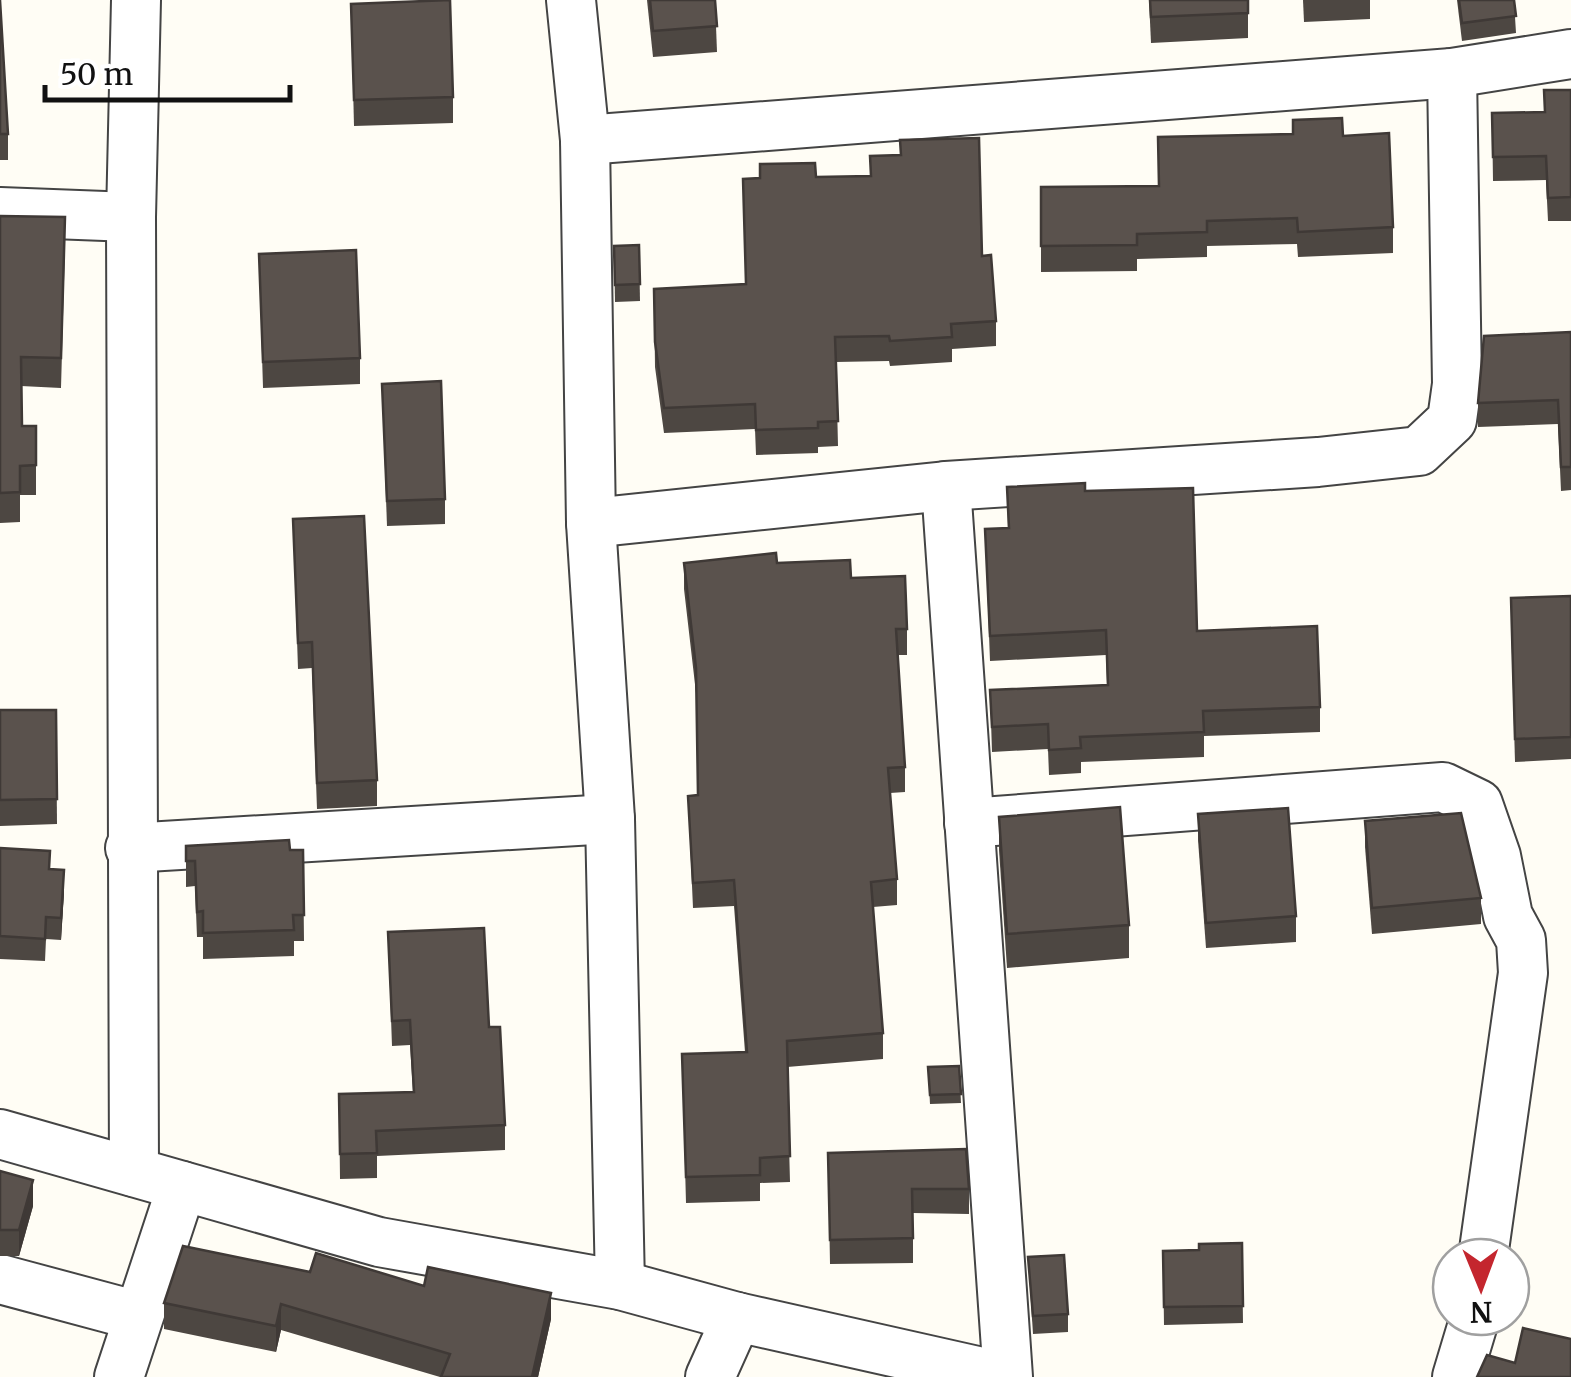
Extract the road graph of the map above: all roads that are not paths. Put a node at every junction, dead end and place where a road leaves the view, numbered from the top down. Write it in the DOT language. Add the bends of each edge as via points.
graph roads {
  1 [pos="136,0"];
  2 [pos="571,0"];
  3 [pos="1571,54"];
  4 [pos="1452,73"];
  5 [pos="585,140"];
  6 [pos="0,212"];
  7 [pos="130,217"];
  8 [pos="946,486"];
  9 [pos="591,524"];
  10 [pos="610,819"];
  11 [pos="969,823"];
  12 [pos="130,848"];
  13 [pos="0,1134"];
  14 [pos="134,1172"];
  15 [pos="182,1186"];
  16 [pos="1487,1237"];
  17 [pos="0,1279"];
  18 [pos="620,1285"];
  19 [pos="138,1316"];
  20 [pos="738,1318"];
  21 [pos="1468,1337"];
  22 [pos="119,1377"];
  23 [pos="710,1377"];
  24 [pos="1006,1377"];
  25 [pos="1457,1377"];
  1 -- 7 [label="street"];
  2 -- 5 [label="street"];
  3 -- 4 [label="street"];
  4 -- 5 [label="street"];
  4 -- 8 [label="street" via="1457,384 1452,420 1418,452"];
  5 -- 9 [label="street"];
  6 -- 7 [label="street"];
  7 -- 12 [label="street"];
  8 -- 9 [label="street"];
  8 -- 11 [label="street"];
  9 -- 10 [label="street"];
  10 -- 12 [label="street"];
  10 -- 18 [label="street"];
  11 -- 16 [label="street" via="1444,787 1478,804 1508,916 1521,940 1523,973"];
  11 -- 24 [label="street"];
  12 -- 14 [label="street"];
  13 -- 14 [label="street"];
  14 -- 15 [label="street"];
  15 -- 18 [label="street" via="379,1242"];
  15 -- 19 [label="street"];
  17 -- 19 [label="street"];
  18 -- 20 [label="street"];
  19 -- 22 [label="street"];
  20 -- 23 [label="street"];
  20 -- 24 [label="street"];
  21 -- 25 [label="street"];
}
